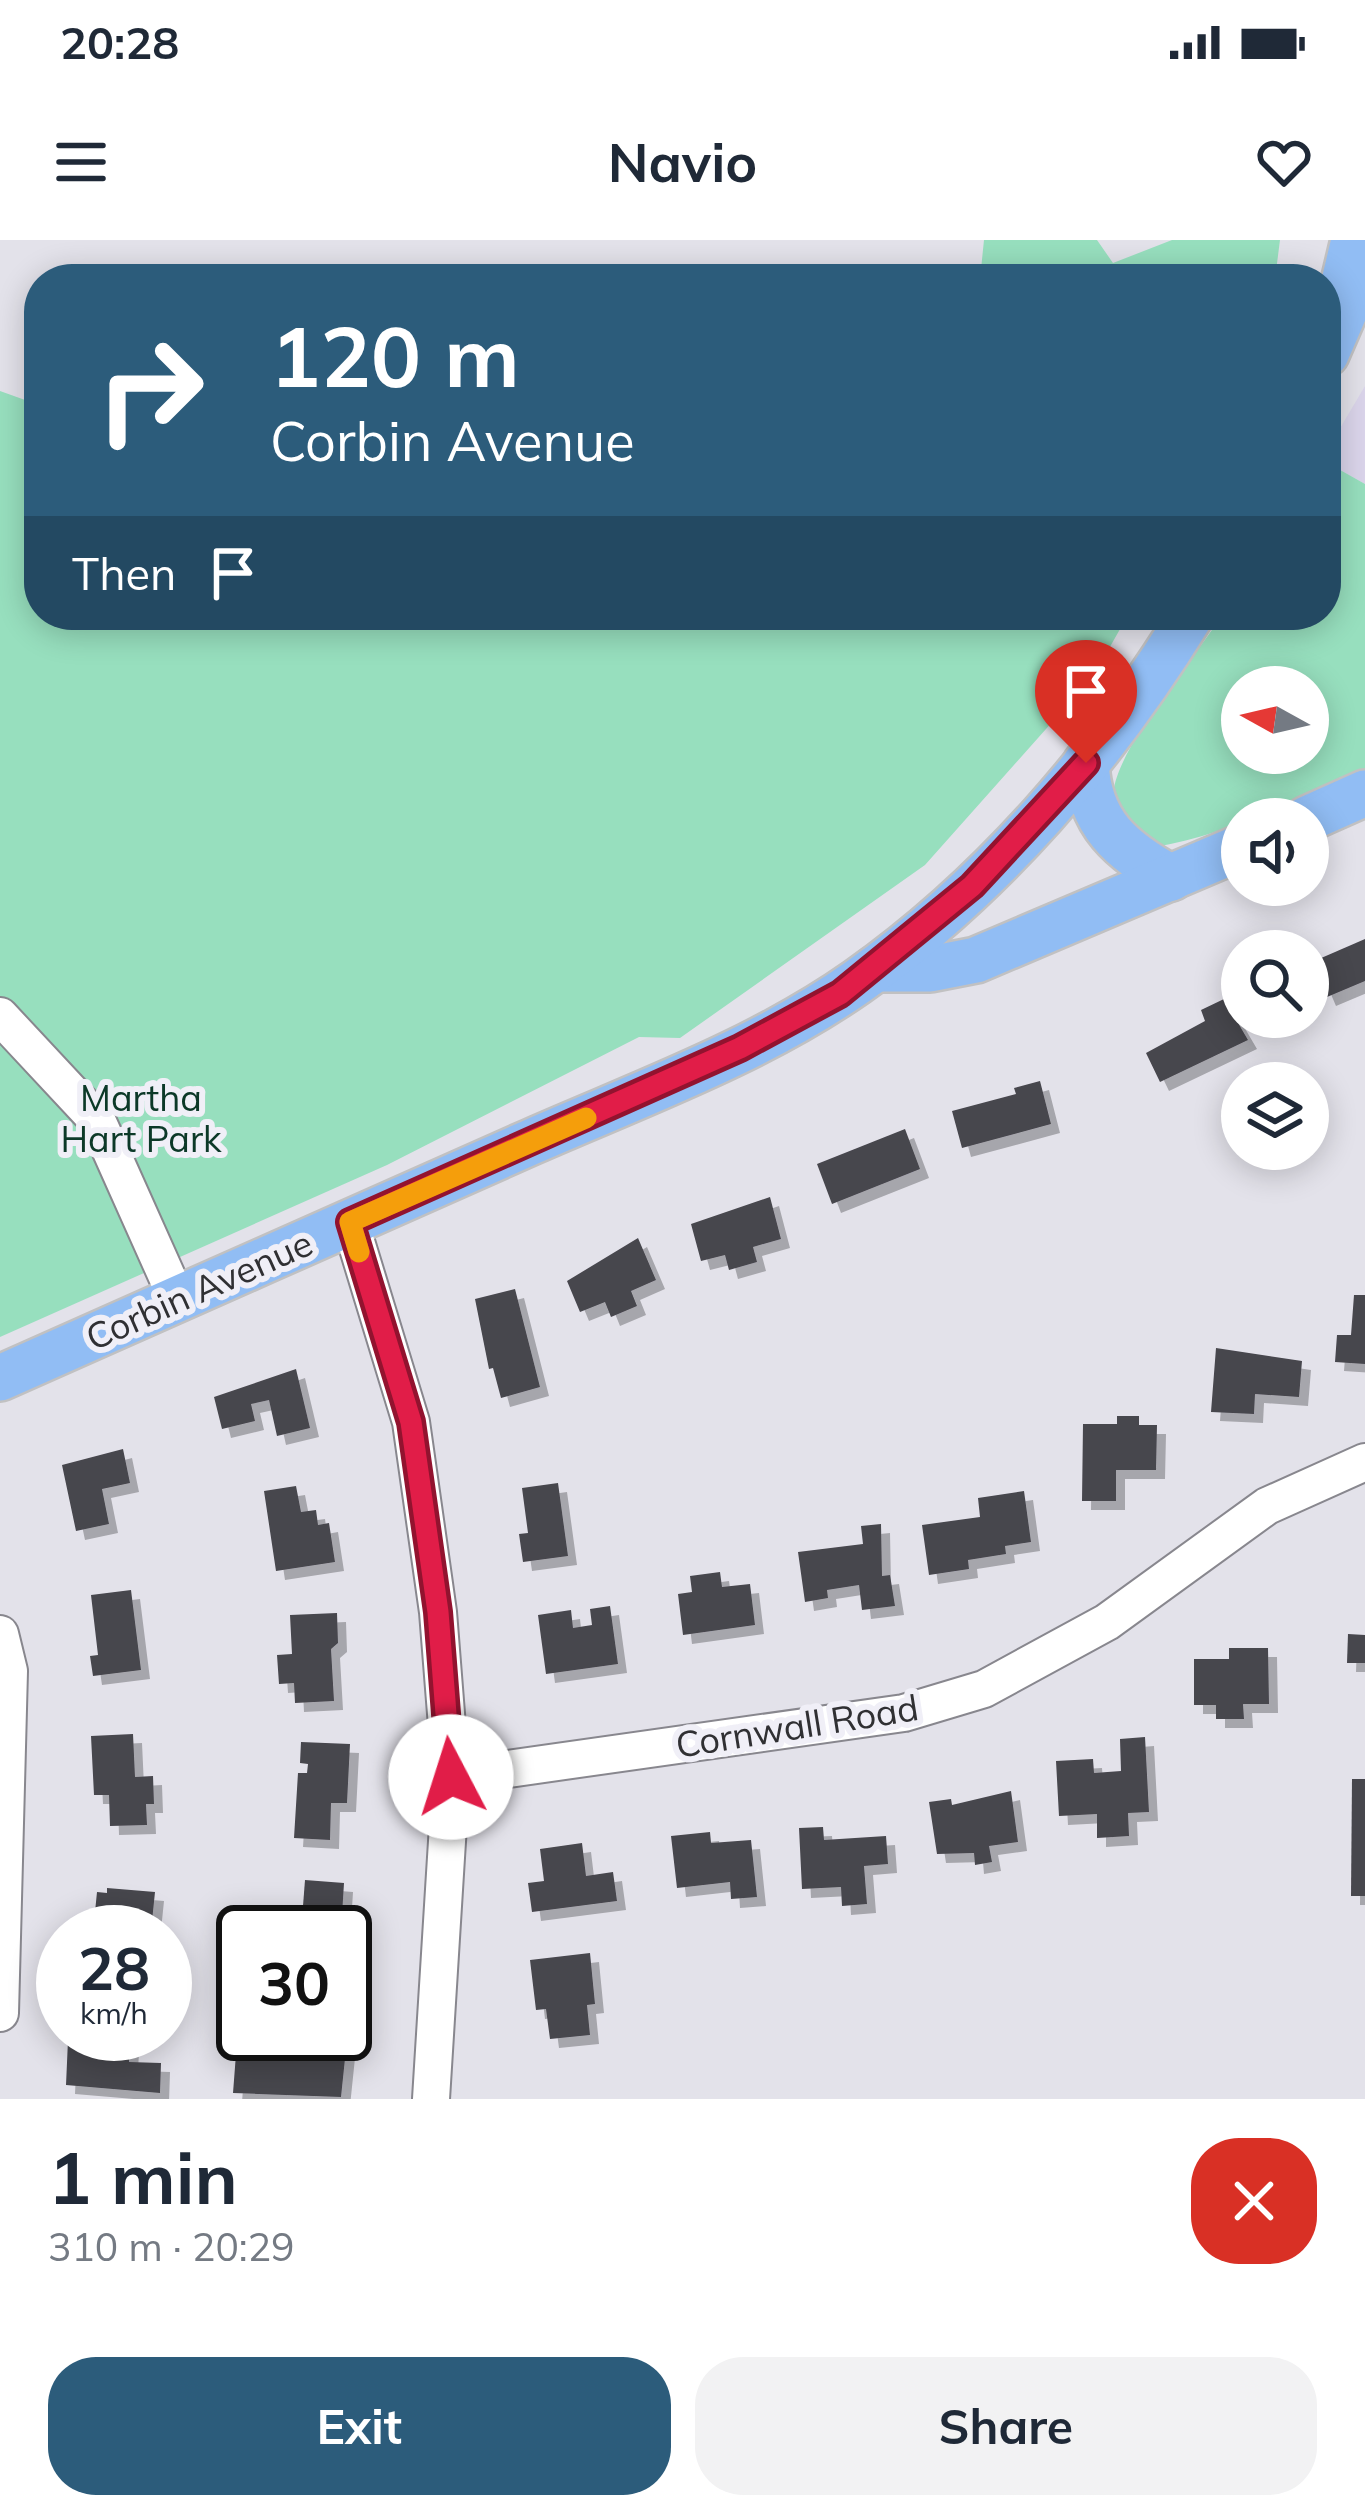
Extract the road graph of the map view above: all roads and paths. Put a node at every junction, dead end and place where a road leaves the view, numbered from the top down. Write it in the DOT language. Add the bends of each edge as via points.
graph roads {
  1 [pos="1354,240"];
  2 [pos="1356,304"];
  3 [pos="1180,630"];
  4 [pos="1086,763"];
  5 [pos="1365,793"];
  6 [pos="1329,809"];
  7 [pos="1221,856"];
  8 [pos="1171,878"];
  9 [pos="875,969"];
  10 [pos="0,1016"];
  11 [pos="350,1222"];
  12 [pos="178,1299"];
  13 [pos="0,1378"];
  14 [pos="1365,1462"];
  15 [pos="0,1634"];
  16 [pos="451,1777"];
  17 [pos="0,2013"];
  18 [pos="431,2099"];
  1 -- 2 [label="main road"];
  3 -- 4 [label="main road, Corbin Avenue"];
  4 -- 8 [label="main road" via="1104,828"];
  4 -- 9 [label="main road, Corbin Avenue" via="972,886"];
  5 -- 6 [label="main road"];
  7 -- 8 [label="main road"];
  8 -- 9 [label="main road" via="976,960"];
  9 -- 11 [label="main road, Corbin Avenue" via="740,1048"];
  10 -- 12 [label="street" via="97,1120"];
  11 -- 12 [label="main road, Corbin Avenue"];
  11 -- 16 [label="street" via="411,1422"];
  12 -- 13 [label="main road, Corbin Avenue"];
  14 -- 16 [label="street, Cornwall Road" via="1267,1506 1107,1622 984,1688 904,1713"];
  15 -- 17 [label="street" via="9,1671"];
  16 -- 18 [label="street"];
}
